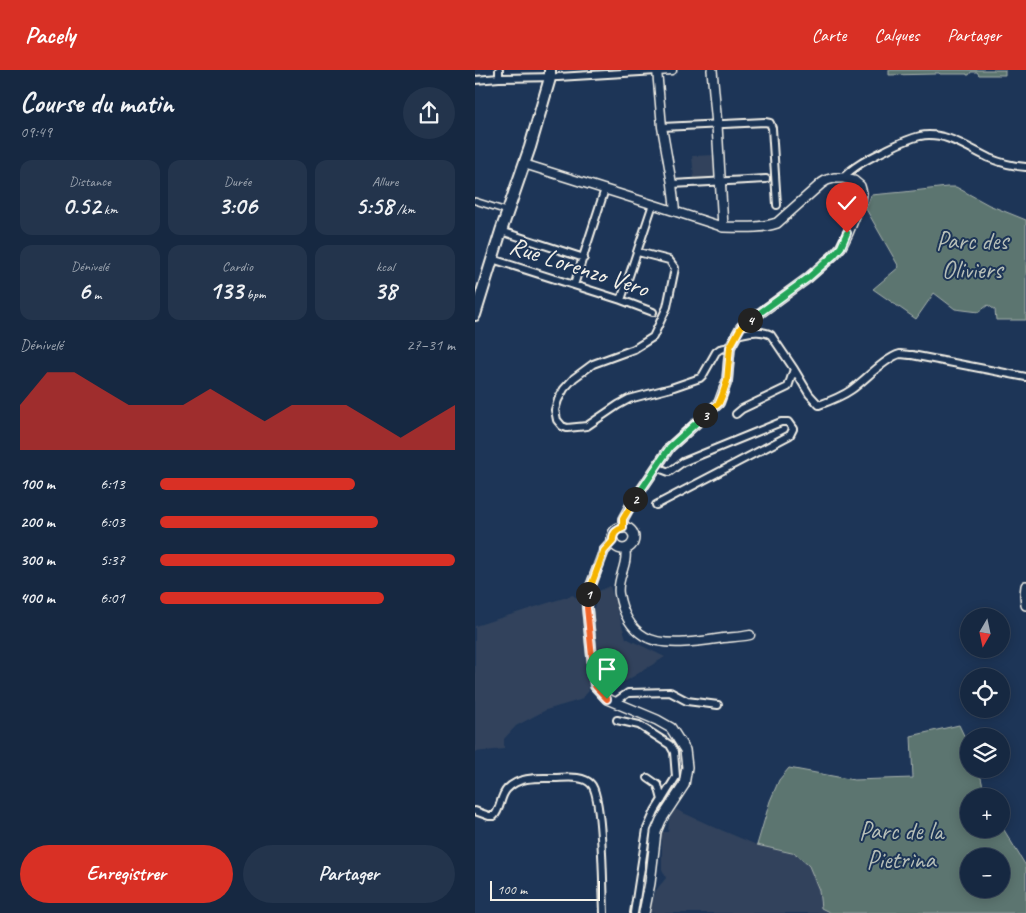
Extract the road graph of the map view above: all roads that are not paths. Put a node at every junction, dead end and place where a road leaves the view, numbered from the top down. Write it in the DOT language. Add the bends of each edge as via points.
graph roads {
  1 [pos="499,70"];
  2 [pos="657,70"];
  3 [pos="671,70"];
  4 [pos="712,70"];
  5 [pos="550,74"];
  6 [pos="499,78"];
  7 [pos="475,80"];
  8 [pos="717,125"];
  9 [pos="662,127"];
  10 [pos="524,164"];
  11 [pos="1026,167"];
  12 [pos="843,178"];
  13 [pos="766,179"];
  14 [pos="720,182"];
  15 [pos="672,184"];
  16 [pos="605,189"];
  17 [pos="475,201"];
  18 [pos="653,204"];
  19 [pos="777,204"];
  20 [pos="675,211"];
  21 [pos="508,212"];
  22 [pos="723,227"];
  23 [pos="501,231"];
  24 [pos="638,252"];
  25 [pos="584,258"];
  26 [pos="493,259"];
  27 [pos="574,285"];
  28 [pos="621,300"];
  29 [pos="476,311"];
  30 [pos="653,312"];
  31 [pos="736,335"];
  32 [pos="730,347"];
  33 [pos="794,369"];
  34 [pos="1026,377"];
  35 [pos="736,414"];
  36 [pos="656,467"];
  37 [pos="657,505"];
  38 [pos="623,528"];
  39 [pos="613,541"];
  40 [pos="625,549"];
  41 [pos="1026,586"];
  42 [pos="1026,605"];
  43 [pos="750,635"];
  44 [pos="615,702"];
  45 [pos="718,704"];
  46 [pos="617,720"];
  47 [pos="648,778"];
  48 [pos="662,800"];
  49 [pos="475,811"];
  50 [pos="604,913"];
  51 [pos="634,913"];
  52 [pos="644,913"];
  1 -- 6 [label="street"];
  2 -- 3 [label="street"];
  2 -- 5 [label="street"];
  2 -- 9 [label="street"];
  4 -- 8 [label="main road"];
  5 -- 6 [label="street"];
  5 -- 10 [label="main road"];
  6 -- 7 [label="street"];
  8 -- 9 [label="street"];
  8 -- 14 [label="main road"];
  8 -- 19 [label="street" via="770,123"];
  9 -- 15 [label="street"];
  10 -- 16 [label="street"];
  10 -- 21 [label="main road"];
  11 -- 12 [label="street" via="990,159 957,142 928,135 904,141 881,152"];
  12 -- 22 [label="main road" via="822,183 777,223 757,227"];
  12 -- 31 [label="main road" via="854,181 862,193 841,247 808,278 741,327"];
  13 -- 14 [label="street"];
  14 -- 15 [label="street"];
  14 -- 22 [label="main road"];
  15 -- 20 [label="street"];
  16 -- 18 [label="street"];
  16 -- 25 [label="street"];
  17 -- 21 [label="street"];
  18 -- 20 [label="street"];
  18 -- 24 [label="street"];
  20 -- 22 [label="street"];
  21 -- 23 [label="main road"];
  23 -- 25 [label="street"];
  23 -- 26 [label="main road"];
  24 -- 28 [label="street"];
  24 -- 32 [label="street" via="669,260 675,268 667,307 653,336 634,349 593,364 563,389 555,410 561,426 587,426 629,399 700,378 716,352"];
  25 -- 27 [label="street"];
  26 -- 27 [label="street, Rue Lorenzo Vero"];
  26 -- 29 [label="main road"];
  27 -- 28 [label="street, Rue Lorenzo Vero"];
  28 -- 30 [label="street, Rue Lorenzo Vero"];
  31 -- 32 [label="main road"];
  31 -- 33 [label="street" via="757,332 771,335"];
  32 -- 36 [label="main road" via="727,381 719,403 670,447"];
  33 -- 34 [label="street" via="819,405 840,397 900,354"];
  33 -- 35 [label="street" via="788,388"];
  36 -- 37 [label="street" via="669,472 683,462 781,422 789,422 793,429 790,435"];
  36 -- 38 [label="main road" via="623,519"];
  38 -- 39 [label="main road" via="615,532"];
  38 -- 40 [label="main road" via="632,532 634,539"];
  39 -- 40 [label="main road" via="617,547"];
  39 -- 44 [label="main road" via="604,551 587,598 587,608 595,686 607,699"];
  40 -- 43 [label="street" via="619,592 632,626 645,637 686,643"];
  41 -- 42 [label="main road"];
  44 -- 45 [label="street" via="628,693 670,692 687,701"];
  44 -- 52 [label="main road" via="671,728 685,750 684,785 656,832"];
  46 -- 48 [label="street" via="639,725 670,745 675,752 676,778"];
  47 -- 48 [label="street" via="657,785"];
  48 -- 51 [label="street" via="647,829"];
  49 -- 50 [label="street" via="494,816 507,788 532,778 583,779 591,783 597,796 600,823"];
}
